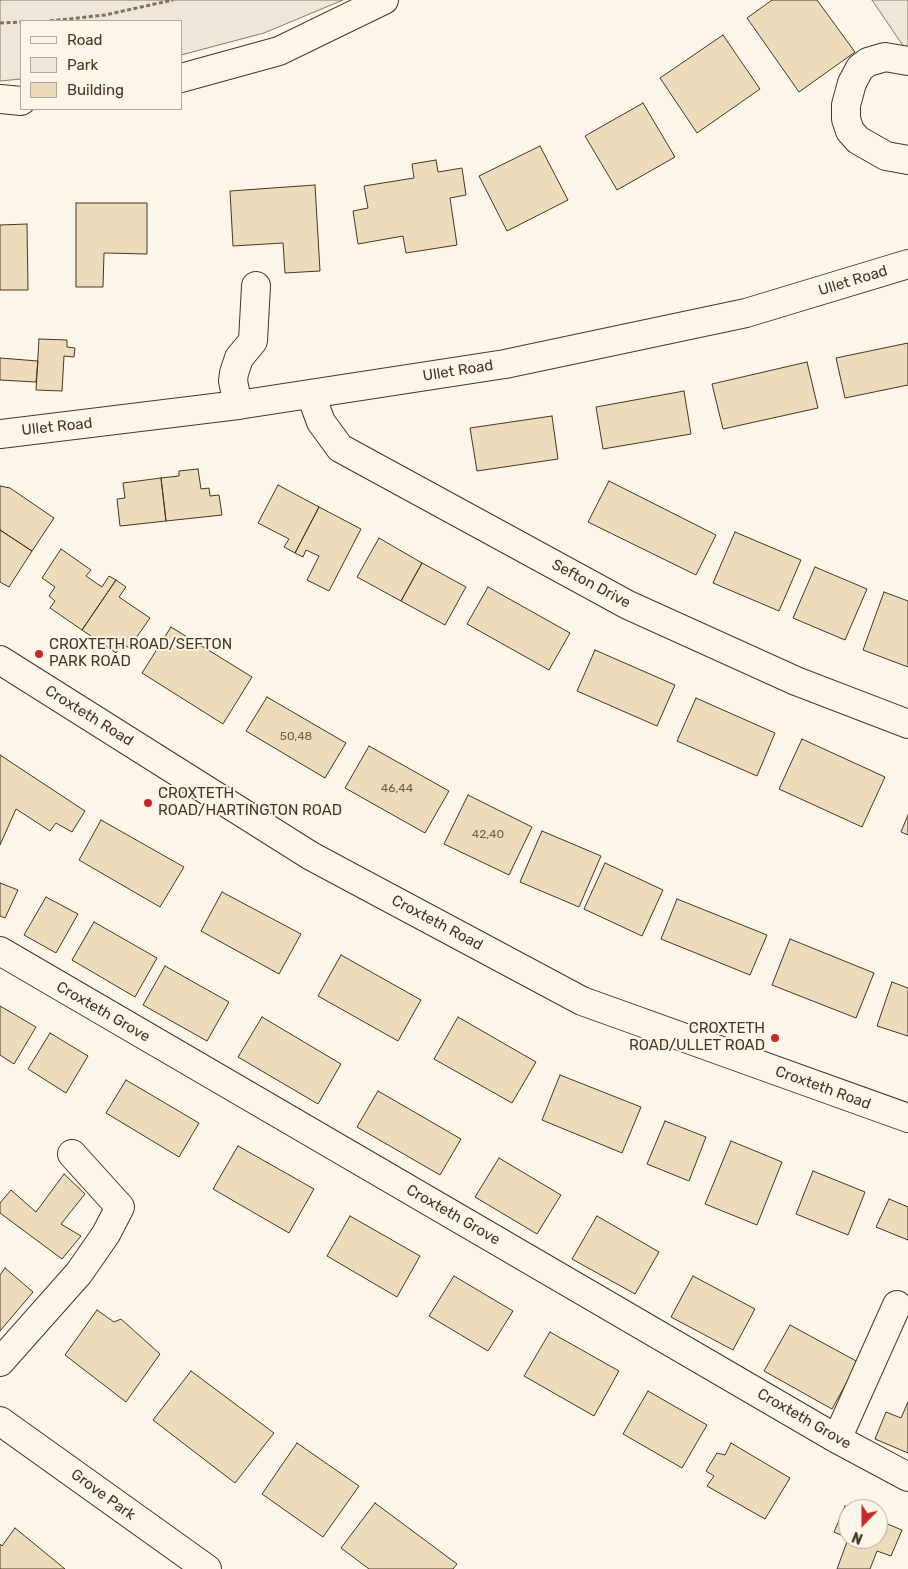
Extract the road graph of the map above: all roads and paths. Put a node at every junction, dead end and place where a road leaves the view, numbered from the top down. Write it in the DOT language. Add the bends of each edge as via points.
graph roads {
  1 [pos="173,0"];
  2 [pos="384,0"];
  3 [pos="59,20"];
  4 [pos="20,22"];
  5 [pos="0,23"];
  6 [pos="908,61"];
  7 [pos="182,78"];
  8 [pos="0,99"];
  9 [pos="20,101"];
  10 [pos="908,160"];
  11 [pos="908,264"];
  12 [pos="256,286"];
  13 [pos="311,395"];
  14 [pos="238,405"];
  15 [pos="0,434"];
  16 [pos="0,660"];
  17 [pos="908,724"];
  18 [pos="0,952"];
  19 [pos="908,1118"];
  20 [pos="72,1154"];
  21 [pos="897,1305"];
  22 [pos="0,1362"];
  23 [pos="0,1421"];
  24 [pos="838,1438"];
  25 [pos="908,1477"];
  26 [pos="207,1569"];
  1 -- 3 [label="path" via="105,15"];
  2 -- 7 [label="street" via="279,51"];
  4 -- 5 [label="path"];
  6 -- 10 [label="street" via="886,57 860,68 852,83 846,118 850,131 858,140 886,156"];
  8 -- 9 [label="street"];
  11 -- 13 [label="street, Ullet Road" via="746,313 505,364"];
  12 -- 14 [label="street" via="253,341 239,358 234,373"];
  13 -- 14 [label="street, Ullet Road"];
  13 -- 17 [label="street, Sefton Drive" via="320,422 340,448 628,605 796,681"];
  14 -- 15 [label="street, Ullet Road"];
  16 -- 19 [label="street, Croxteth Road" via="311,856 582,1001"];
  18 -- 24 [label="street, Croxteth Grove"];
  20 -- 22 [label="street" via="120,1207 79,1273"];
  21 -- 24 [label="street"];
  23 -- 26 [label="street, Grove Park"];
  24 -- 25 [label="street, Croxteth Grove"];
}
